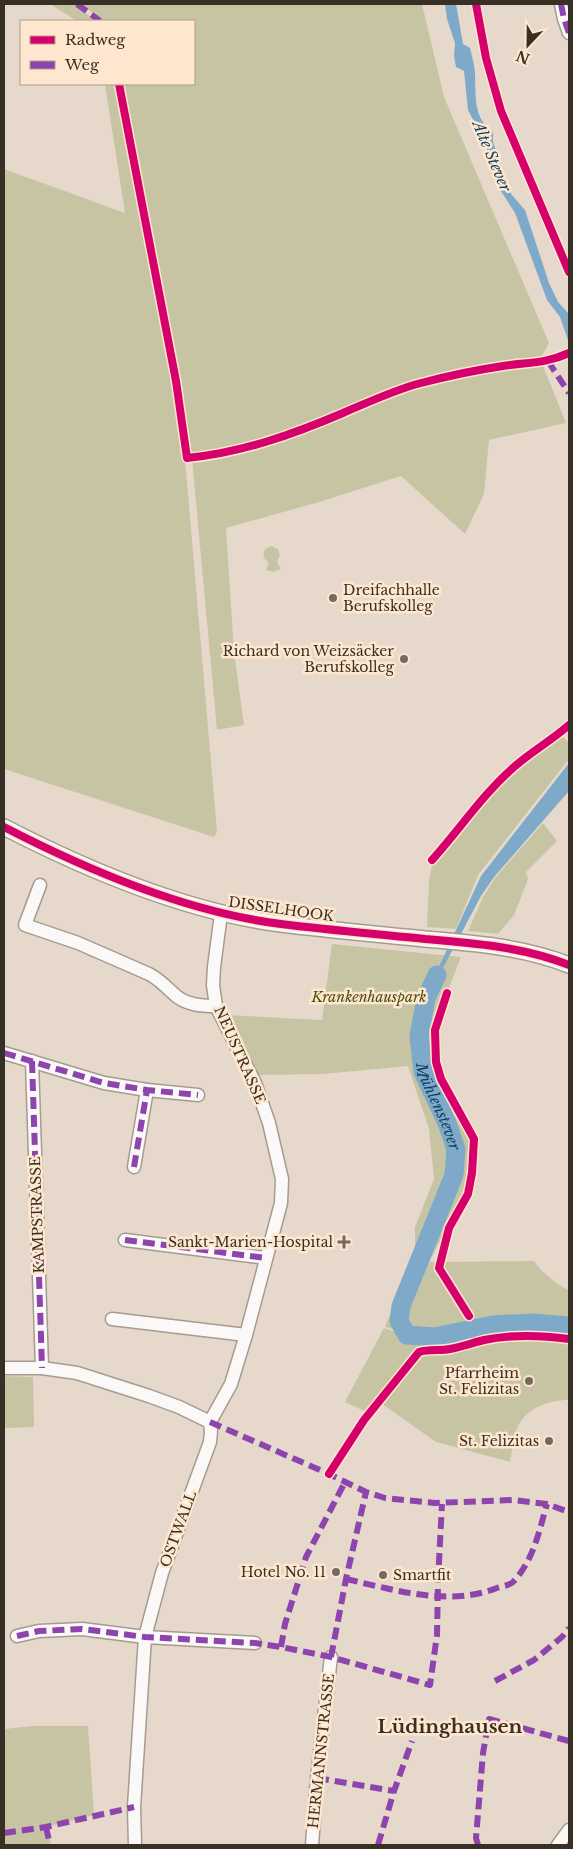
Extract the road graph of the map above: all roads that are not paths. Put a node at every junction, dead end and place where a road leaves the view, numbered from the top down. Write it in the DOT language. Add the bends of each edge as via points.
graph roads {
  1 [pos="560,4"];
  2 [pos="569,33"];
  3 [pos="4,827"];
  4 [pos="40,885"];
  5 [pos="221,914"];
  6 [pos="569,965"];
  7 [pos="216,1006"];
  8 [pos="4,1053"];
  9 [pos="32,1061"];
  10 [pos="147,1090"];
  11 [pos="198,1094"];
  12 [pos="134,1166"];
  13 [pos="124,1240"];
  14 [pos="266,1258"];
  15 [pos="112,1319"];
  16 [pos="246,1335"];
  17 [pos="4,1368"];
  18 [pos="42,1368"];
  19 [pos="210,1422"];
  20 [pos="17,1636"];
  21 [pos="145,1637"];
  22 [pos="255,1643"];
  23 [pos="331,1657"];
  24 [pos="569,1830"];
  25 [pos="135,1845"];
  26 [pos="312,1845"];
  27 [pos="558,1845"];
  1 -- 2 [label="street"];
  3 -- 5 [label="main road, DISSELHOOK" via="111,876"];
  4 -- 7 [label="street" via="25,925 78,943 149,974 183,1001"];
  5 -- 6 [label="main road, DISSELHOOK" via="280,924 462,942 522,951"];
  5 -- 7 [label="street, NEUSTRASSE" via="214,967"];
  7 -- 14 [label="street, NEUSTRASSE" via="252,1074 269,1123 282,1179 281,1203"];
  8 -- 9 [label="street"];
  9 -- 10 [label="street" via="104,1083"];
  9 -- 18 [label="street, KAMPSTRASSE"];
  10 -- 11 [label="street"];
  10 -- 12 [label="street"];
  13 -- 14 [label="street"];
  14 -- 16 [label="street, NEUSTRASSE"];
  15 -- 16 [label="street"];
  16 -- 19 [label="street, NEUSTRASSE" via="231,1384"];
  17 -- 18 [label="street"];
  18 -- 19 [label="street" via="77,1373 126,1388"];
  19 -- 21 [label="street, OSTWALL" via="210,1442 162,1572"];
  20 -- 21 [label="street" via="39,1631 82,1629"];
  21 -- 22 [label="street"];
  21 -- 25 [label="street, OSTWALL" via="134,1807"];
  23 -- 26 [label="street, HERMANNSTRASSE"];
  24 -- 27 [label="street"];
}
